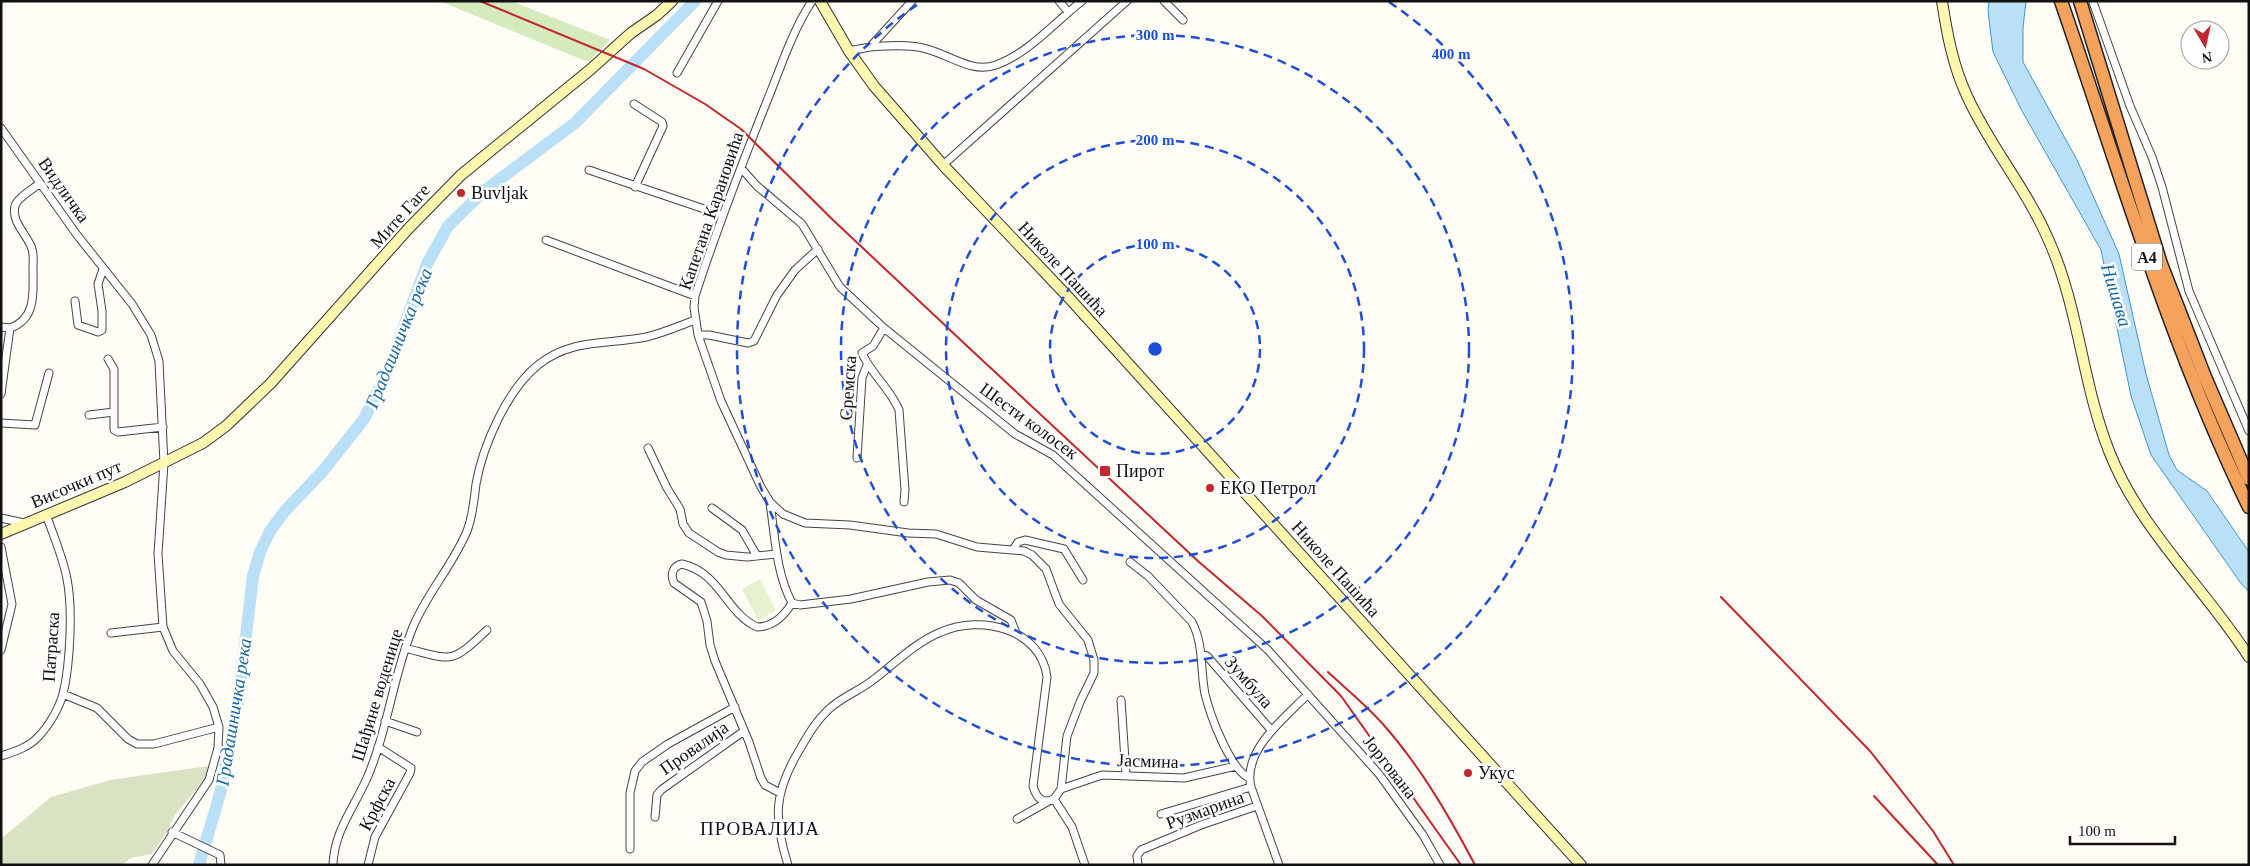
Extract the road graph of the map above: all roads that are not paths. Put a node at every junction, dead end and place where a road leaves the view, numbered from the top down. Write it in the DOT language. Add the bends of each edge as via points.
graph roads {
  1 [pos="672,1"];
  2 [pos="718,1"];
  3 [pos="812,1"];
  4 [pos="820,1"];
  5 [pos="912,1"];
  6 [pos="1059,1"];
  7 [pos="1082,1"];
  8 [pos="1127,1"];
  9 [pos="1164,1"];
  10 [pos="1942,1"];
  11 [pos="2061,1"];
  12 [pos="2080,1"];
  13 [pos="2093,2"];
  14 [pos="1068,12"];
  15 [pos="1183,20"];
  16 [pos="870,47"];
  17 [pos="849,51"];
  18 [pos="677,73"];
  19 [pos="634,104"];
  20 [pos="1,128"];
  21 [pos="943,165"];
  22 [pos="741,168"];
  23 [pos="589,170"];
  24 [pos="40,183"];
  25 [pos="635,187"];
  26 [pos="722,215"];
  27 [pos="546,240"];
  28 [pos="818,249"];
  29 [pos="103,269"];
  30 [pos="695,296"];
  31 [pos="75,301"];
  32 [pos="696,320"];
  33 [pos="1,327"];
  34 [pos="10,328"];
  35 [pos="884,328"];
  36 [pos="698,335"];
  37 [pos="108,359"];
  38 [pos="867,365"];
  39 [pos="50,373"];
  40 [pos="1,394"];
  41 [pos="114,412"];
  42 [pos="88,415"];
  43 [pos="1,423"];
  44 [pos="163,427"];
  45 [pos="2249,432"];
  46 [pos="648,448"];
  47 [pos="857,458"];
  48 [pos="164,463"];
  49 [pos="2249,479"];
  50 [pos="770,502"];
  51 [pos="904,502"];
  52 [pos="2249,507"];
  53 [pos="712,508"];
  54 [pos="46,514"];
  55 [pos="1,518"];
  56 [pos="24,523"];
  57 [pos="1,534"];
  58 [pos="1,548"];
  59 [pos="1013,550"];
  60 [pos="777,554"];
  61 [pos="757,556"];
  62 [pos="1130,562"];
  63 [pos="1083,580"];
  64 [pos="792,603"];
  65 [pos="163,627"];
  66 [pos="487,630"];
  67 [pos="111,633"];
  68 [pos="1016,633"];
  69 [pos="405,648"];
  70 [pos="1,650"];
  71 [pos="1202,655"];
  72 [pos="2249,658"];
  73 [pos="63,694"];
  74 [pos="1308,694"];
  75 [pos="1121,700"];
  76 [pos="734,707"];
  77 [pos="385,721"];
  78 [pos="219,727"];
  79 [pos="744,731"];
  80 [pos="1272,731"];
  81 [pos="417,732"];
  82 [pos="378,746"];
  83 [pos="1,756"];
  84 [pos="1236,766"];
  85 [pos="1126,775"];
  86 [pos="1249,778"];
  87 [pos="1251,787"];
  88 [pos="1061,789"];
  89 [pos="780,793"];
  90 [pos="1052,800"];
  91 [pos="1257,806"];
  92 [pos="1161,814"];
  93 [pos="654,817"];
  94 [pos="1017,819"];
  95 [pos="172,832"];
  96 [pos="630,849"];
  97 [pos="152,865"];
  98 [pos="221,865"];
  99 [pos="333,865"];
  100 [pos="368,865"];
  101 [pos="788,865"];
  102 [pos="1085,865"];
  103 [pos="1138,865"];
  104 [pos="1279,865"];
  105 [pos="1440,865"];
  106 [pos="1581,865"];
  1 -- 48 [label="main road, Мите Гаге" via="461,175 242,412 202,443"];
  2 -- 18 [label="street"];
  3 -- 22 [label="street, Капетана Карановића" via="795,32"];
  4 -- 17 [label="main road, Николе Пашића"];
  5 -- 16 [label="street"];
  6 -- 14 [label="street"];
  7 -- 14 [label="street"];
  8 -- 21 [label="street"];
  9 -- 15 [label="street"];
  10 -- 72 [label="main road" via="1953,60 1967,95 2025,193 2057,259 2109,452 2159,536"];
  11 -- 52 [label="highway, A4" via="2179,346"];
  12 -- 49 [label="highway, A4" via="2161,264"];
  13 -- 45 [label="street" via="2162,187 2189,291"];
  14 -- 16 [label="street" via="1012,58 995,66 974,66 922,47"];
  16 -- 17 [label="street"];
  17 -- 21 [label="main road, Николе Пашића" via="874,86"];
  19 -- 25 [label="street" via="662,122 663,126"];
  20 -- 24 [label="street, Видличка"];
  21 -- 106 [label="main road, Николе Пашића" via="1070,300"];
  22 -- 26 [label="street, Капетана Карановића"];
  22 -- 28 [label="street, Шести колосек" via="802,224"];
  23 -- 25 [label="street"];
  24 -- 29 [label="street, Видличка"];
  24 -- 34 [label="street" via="16,203 14,209 33,251 33,286 27,316"];
  25 -- 26 [label="street"];
  26 -- 30 [label="street, Капетана Карановића"];
  27 -- 30 [label="street"];
  28 -- 35 [label="street, Шести колосек" via="840,287"];
  28 -- 36 [label="street" via="790,276 754,341"];
  29 -- 31 [label="street" via="98,284 102,330 98,332 78,325"];
  29 -- 44 [label="street, Видличка" via="132,304 154,345 161,372"];
  30 -- 32 [label="street, Капетана Карановића"];
  32 -- 36 [label="street, Капетана Карановића"];
  32 -- 69 [label="street, Шађине воденице" via="646,337 572,346 554,353 523,380 499,418 485,450 468,530 414,624"];
  33 -- 34 [label="street"];
  34 -- 40 [label="street"];
  35 -- 38 [label="street, Сремска" via="873,346 862,353"];
  35 -- 74 [label="street, Шести колосек" via="1015,434 1060,461 1268,650"];
  36 -- 50 [label="street, Капетана Карановића" via="721,401"];
  37 -- 41 [label="street" via="114,368"];
  38 -- 47 [label="street, Сремска" via="862,378"];
  38 -- 51 [label="street" via="899,410"];
  39 -- 43 [label="street" via="35,425"];
  41 -- 42 [label="street"];
  41 -- 44 [label="street" via="116,432"];
  44 -- 48 [label="street, Видличка"];
  46 -- 61 [label="street" via="689,533 726,555"];
  48 -- 54 [label="main road, Височки пут"];
  48 -- 65 [label="street, Видличка" via="158,554"];
  50 -- 59 [label="street, Капетана Карановића" via="787,516 805,523 936,534 977,546"];
  50 -- 60 [label="street"];
  53 -- 61 [label="street" via="742,530"];
  54 -- 56 [label="main road, Височки пут"];
  54 -- 73 [label="street, Патраска" via="69,595"];
  55 -- 56 [label="street"];
  56 -- 57 [label="main road, Височки пут"];
  58 -- 70 [label="street" via="12,604"];
  59 -- 63 [label="street" via="1018,542 1025,540 1064,549"];
  59 -- 88 [label="street, Капетана Карановића" via="1032,555 1046,569 1059,604 1088,640 1094,660 1094,673 1067,736"];
  60 -- 61 [label="street"];
  60 -- 64 [label="street"];
  62 -- 71 [label="street, Рузмарина" via="1192,622"];
  64 -- 68 [label="street" via="800,605 851,599 950,580 1011,620"];
  64 -- 76 [label="street" via="772,623 757,627 737,611 708,576 682,564 673,571 674,583 701,602 715,662"];
  65 -- 67 [label="street"];
  65 -- 78 [label="street, Видличка" via="173,650 213,706"];
  66 -- 69 [label="street" via="455,657 444,658"];
  68 -- 89 [label="street" via="988,626 960,626 924,642 823,716 792,762"];
  68 -- 90 [label="street" via="1041,654 1045,664 1046,692 1032,786 1037,798"];
  69 -- 77 [label="street, Шађине воденице"];
  71 -- 80 [label="street, Зумбула" via="1207,656"];
  71 -- 84 [label="street, Рузмарина" via="1205,693 1211,713"];
  73 -- 78 [label="street" via="97,708 137,744 154,744"];
  73 -- 83 [label="street, Патраска" via="37,739"];
  74 -- 80 [label="street, Рузмарина"];
  74 -- 105 [label="street, Јоргована" via="1379,774 1423,835"];
  75 -- 85 [label="street"];
  76 -- 79 [label="street"];
  76 -- 96 [label="street" via="668,744 634,771 630,793"];
  77 -- 81 [label="street"];
  77 -- 82 [label="street, Шађине воденице"];
  78 -- 95 [label="street" via="218,748 209,780"];
  79 -- 89 [label="street" via="765,785"];
  79 -- 93 [label="street, Провалија" via="661,790 657,795"];
  80 -- 86 [label="street, Рузмарина" via="1256,755"];
  82 -- 99 [label="street, Шађине воденице" via="367,778 338,834"];
  82 -- 100 [label="street, Крфска" via="411,768 375,837"];
  84 -- 85 [label="street, Јасмина" via="1184,778"];
  84 -- 86 [label="street, Рузмарина"];
  85 -- 88 [label="street, Јасмина" via="1096,776"];
  86 -- 87 [label="street, Рузмарина"];
  87 -- 91 [label="street, Рузмарина"];
  87 -- 92 [label="street, Рузмарина"];
  88 -- 90 [label="street, Капетана Карановића"];
  89 -- 101 [label="street" via="778,819"];
  90 -- 94 [label="street"];
  90 -- 102 [label="street" via="1072,827"];
  91 -- 103 [label="street, Рузмарина" via="1139,852"];
  91 -- 104 [label="street, Рузмарина"];
  95 -- 97 [label="street"];
  95 -- 98 [label="street" via="220,855"];
}
